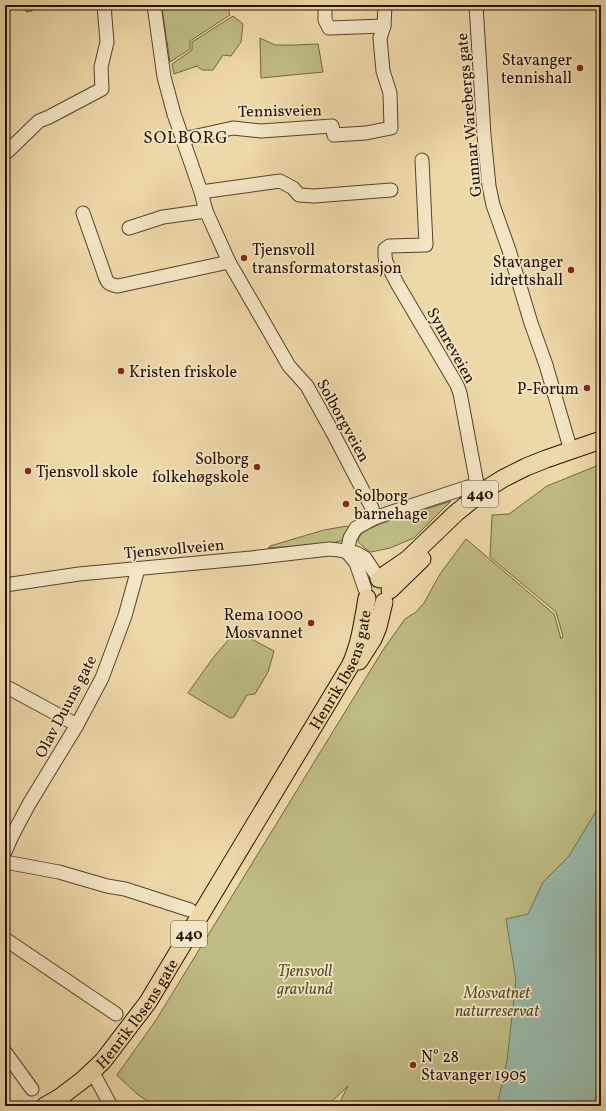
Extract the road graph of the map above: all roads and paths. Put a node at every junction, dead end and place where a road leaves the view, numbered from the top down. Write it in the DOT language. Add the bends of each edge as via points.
graph roads {
  1 [pos="104,5"];
  2 [pos="154,5"];
  3 [pos="325,5"];
  4 [pos="384,5"];
  5 [pos="476,5"];
  6 [pos="384,26"];
  7 [pos="183,139"];
  8 [pos="6,152"];
  9 [pos="422,160"];
  10 [pos="391,190"];
  11 [pos="201,192"];
  12 [pos="206,211"];
  13 [pos="83,213"];
  14 [pos="129,228"];
  15 [pos="229,262"];
  16 [pos="601,440"];
  17 [pos="570,451"];
  18 [pos="601,451"];
  19 [pos="374,518"];
  20 [pos="346,552"];
  21 [pos="138,569"];
  22 [pos="5,585"];
  23 [pos="383,588"];
  24 [pos="366,593"];
  25 [pos="5,686"];
  26 [pos="77,725"];
  27 [pos="306,739"];
  28 [pos="5,852"];
  29 [pos="5,862"];
  30 [pos="190,910"];
  31 [pos="5,939"];
  32 [pos="116,1014"];
  33 [pos="5,1052"];
  34 [pos="88,1075"];
  35 [pos="32,1089"];
  36 [pos="108,1102"];
  37 [pos="45,1106"];
  1 -- 8 [label="street" via="107,42 101,67 102,89 39,121"];
  2 -- 7 [label="street, Solborgveien" via="164,77"];
  3 -- 6 [label="street" via="325,20 329,28"];
  4 -- 6 [label="street, Tennisveien"];
  5 -- 17 [label="street, Gunnar Warebergs gate" via="484,135 493,205 546,365"];
  6 -- 7 [label="street, Tennisveien" via="380,38 383,71 390,93 391,128 334,135 332,126 261,131 233,128"];
  7 -- 11 [label="street, Solborgveien"];
  9 -- 19 [label="street, Symreveien" via="426,245 389,246 385,249 386,262 457,385 477,484"];
  10 -- 11 [label="street" via="299,195 293,188 280,182"];
  11 -- 12 [label="street, Solborgveien"];
  12 -- 14 [label="street" via="163,217"];
  12 -- 15 [label="street, Solborgveien"];
  13 -- 15 [label="street" via="110,285 118,286"];
  15 -- 19 [label="street, Solborgveien" via="290,366 307,386 362,488"];
  16 -- 17 [label="main road, 440"];
  17 -- 23 [label="main road, 440" via="526,467 483,491 408,559"];
  18 -- 23 [label="main road, 440" via="540,471 495,495 472,511"];
  19 -- 20 [label="street" via="356,528"];
  20 -- 21 [label="street, Tjensvollveien" via="329,549"];
  20 -- 23 [label="street, Tjensvollveien" via="356,553 365,558"];
  20 -- 24 [label="street" via="356,563"];
  21 -- 22 [label="street, Tjensvollveien" via="79,574"];
  21 -- 26 [label="street, Olav Duuns gate" via="125,616 102,678"];
  23 -- 24 [label="main road, 440" via="372,580 366,586"];
  23 -- 24 [label="main road" via="376,604 372,603"];
  23 -- 27 [label="main road, Henrik Ibsens gate / 440" via="381,619 373,639"];
  24 -- 27 [label="main road, Henrik Ibsens gate / 440" via="356,654"];
  25 -- 26 [label="street"];
  26 -- 28 [label="street, Olav Duuns gate" via="29,804"];
  27 -- 34 [label="main road, Henrik Ibsens gate / 440" via="150,1000 103,1061"];
  29 -- 30 [label="street" via="59,872 125,889"];
  31 -- 32 [label="street"];
  33 -- 35 [label="street"];
  34 -- 36 [label="street"];
  34 -- 37 [label="main road, Henrik Ibsens gate / 440"];
}
